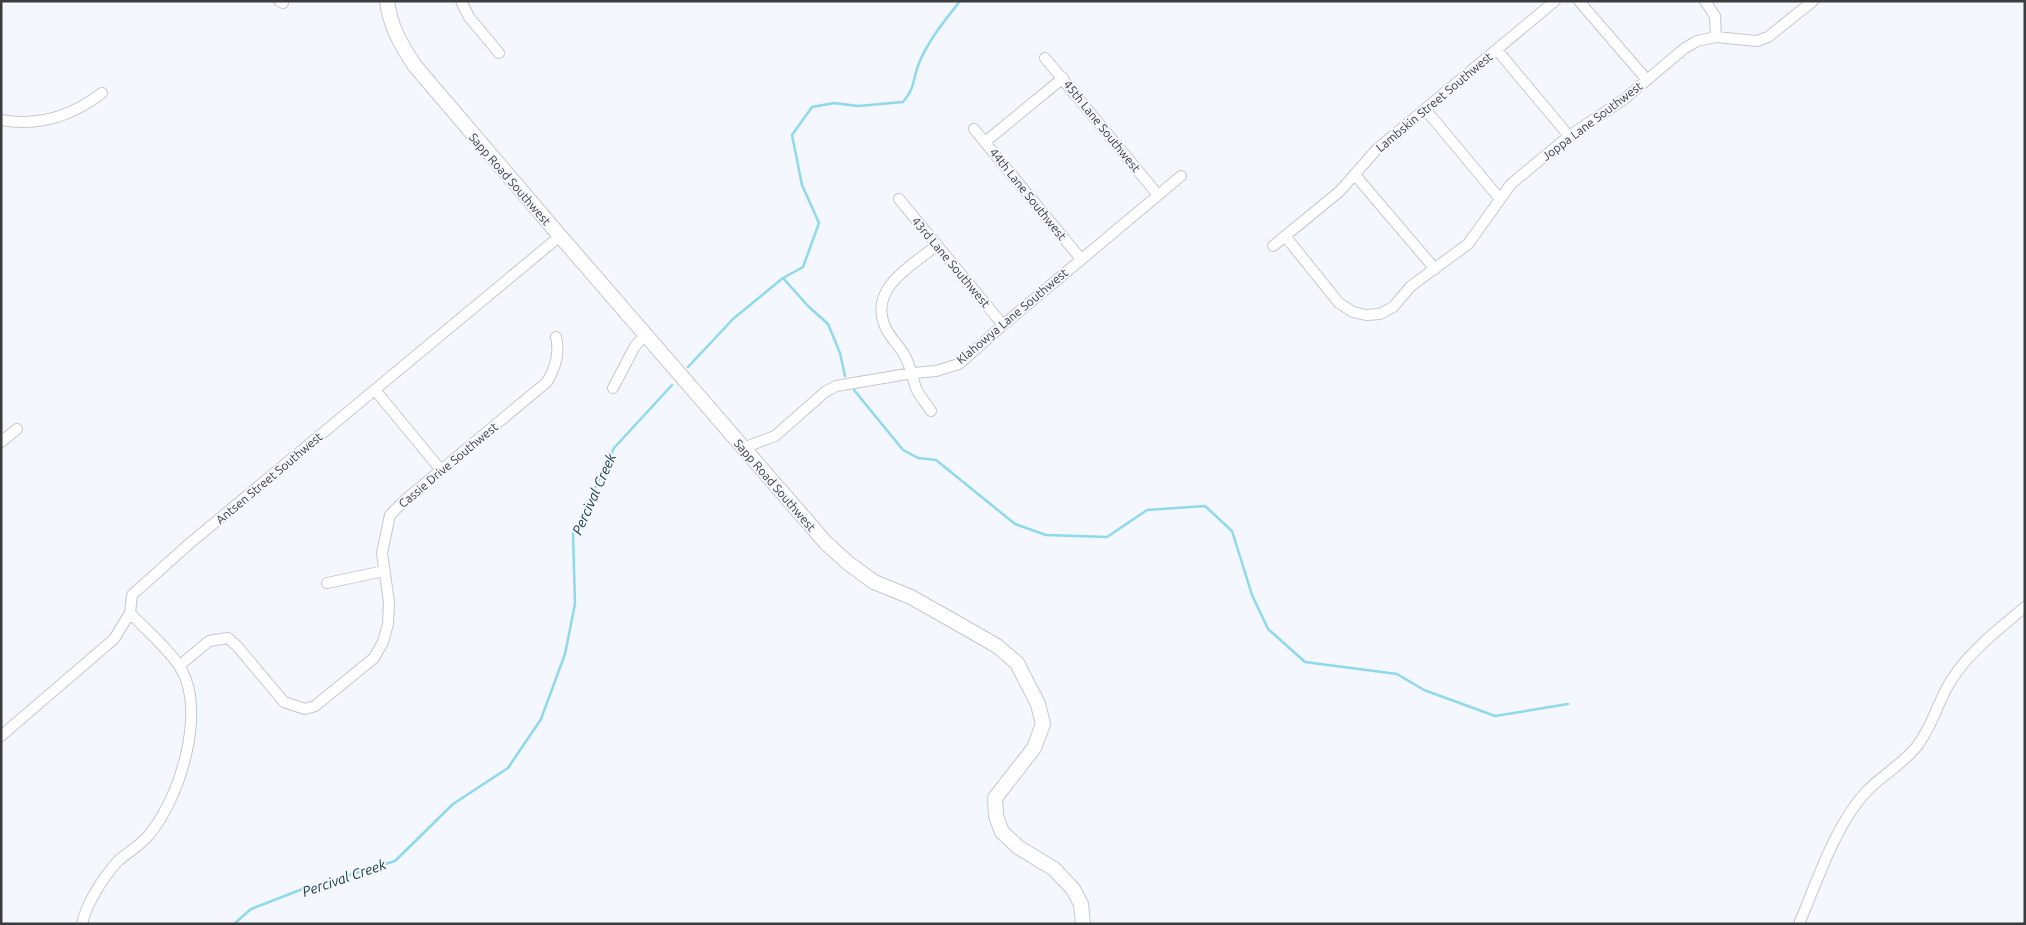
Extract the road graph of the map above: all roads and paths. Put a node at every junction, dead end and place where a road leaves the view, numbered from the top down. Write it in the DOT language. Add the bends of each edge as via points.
graph roads {
  1 [pos="387,1"];
  2 [pos="461,1"];
  3 [pos="1555,1"];
  4 [pos="1578,1"];
  5 [pos="1705,1"];
  6 [pos="1813,1"];
  7 [pos="1716,37"];
  8 [pos="1497,50"];
  9 [pos="499,53"];
  10 [pos="1046,58"];
  11 [pos="1062,78"];
  12 [pos="1647,80"];
  13 [pos="102,93"];
  14 [pos="1425,109"];
  15 [pos="1,120"];
  16 [pos="974,129"];
  17 [pos="1569,136"];
  18 [pos="985,142"];
  19 [pos="1355,175"];
  20 [pos="1181,176"];
  21 [pos="1158,195"];
  22 [pos="898,199"];
  23 [pos="1500,199"];
  24 [pos="560,236"];
  25 [pos="1285,236"];
  26 [pos="937,246"];
  27 [pos="1273,246"];
  28 [pos="1081,259"];
  29 [pos="1435,269"];
  30 [pos="1003,325"];
  31 [pos="646,334"];
  32 [pos="556,337"];
  33 [pos="913,373"];
  34 [pos="613,388"];
  35 [pos="375,390"];
  36 [pos="931,411"];
  37 [pos="17,429"];
  38 [pos="1,442"];
  39 [pos="743,448"];
  40 [pos="441,470"];
  41 [pos="384,571"];
  42 [pos="327,583"];
  43 [pos="2025,606"];
  44 [pos="130,613"];
  45 [pos="179,666"];
  46 [pos="1,736"];
  47 [pos="82,924"];
  48 [pos="1083,924"];
  49 [pos="1800,924"];
  1 -- 24 [label="street, Sapp Road Southwest" via="392,25 415,66"];
  2 -- 9 [label="street" via="469,17"];
  3 -- 8 [label="street, Lambskin Street Southwest"];
  4 -- 12 [label="street"];
  5 -- 7 [label="street" via="1715,16"];
  6 -- 7 [label="street" via="1768,37 1757,41"];
  7 -- 12 [label="street, Joppa Lane Southwest" via="1697,41 1685,48"];
  8 -- 14 [label="street, Lambskin Street Southwest"];
  8 -- 17 [label="street"];
  10 -- 11 [label="street, 45th Lane Southwest"];
  11 -- 18 [label="street"];
  11 -- 21 [label="street, 45th Lane Southwest"];
  12 -- 17 [label="street, Joppa Lane Southwest"];
  13 -- 15 [label="street" via="80,108 55,118 19,123"];
  14 -- 19 [label="street, Lambskin Street Southwest" via="1377,149"];
  14 -- 23 [label="street"];
  16 -- 18 [label="street, 44th Lane Southwest"];
  17 -- 23 [label="street, Joppa Lane Southwest" via="1511,184"];
  18 -- 28 [label="street, 44th Lane Southwest"];
  19 -- 25 [label="street, Lambskin Street Southwest"];
  19 -- 29 [label="street"];
  20 -- 21 [label="street, Klahowya Lane Southwest"];
  21 -- 28 [label="street, Klahowya Lane Southwest"];
  22 -- 26 [label="street, 43rd Lane Southwest"];
  23 -- 29 [label="street, Joppa Lane Southwest" via="1468,244"];
  24 -- 31 [label="street, Sapp Road Southwest"];
  24 -- 35 [label="street, Antsen Street Southwest"];
  25 -- 27 [label="street, Lambskin Street Southwest"];
  25 -- 29 [label="street, Joppa Lane Southwest" via="1339,303 1366,316 1393,308 1411,286"];
  26 -- 30 [label="street, 43rd Lane Southwest"];
  26 -- 33 [label="street" via="893,280 880,309 884,326"];
  28 -- 30 [label="street, Klahowya Lane Southwest"];
  30 -- 33 [label="street, Klahowya Lane Southwest" via="959,364"];
  31 -- 34 [label="street" via="635,346"];
  31 -- 39 [label="street, Sapp Road Southwest"];
  32 -- 40 [label="street, Cassie Drive Southwest" via="558,353 547,382"];
  33 -- 36 [label="street" via="916,389"];
  33 -- 39 [label="street, Klahowya Lane Southwest" via="830,389 775,436"];
  35 -- 40 [label="street"];
  35 -- 44 [label="street, Antsen Street Southwest" via="132,595"];
  37 -- 38 [label="street"];
  39 -- 48 [label="street, Sapp Road Southwest" via="826,544 848,562 874,582 911,597 997,646 1017,663 1038,704 1043,724 1034,748 995,798 996,816 1002,832 1018,847 1054,869 1073,889 1081,904"];
  40 -- 41 [label="street, Cassie Drive Southwest" via="390,515 382,553"];
  41 -- 42 [label="street"];
  41 -- 45 [label="street, Cassie Drive Southwest" via="389,602 383,642 374,658 315,706 305,710 284,702 228,638 209,641"];
  43 -- 49 [label="street" via="1966,659 1951,680 1930,727 1916,747 1853,808 1839,828"];
  44 -- 45 [label="street"];
  44 -- 46 [label="street, Antsen Street Southwest" via="114,638"];
  45 -- 47 [label="street" via="192,701 191,726 181,774 159,821 147,837 117,862 94,895"];
}
